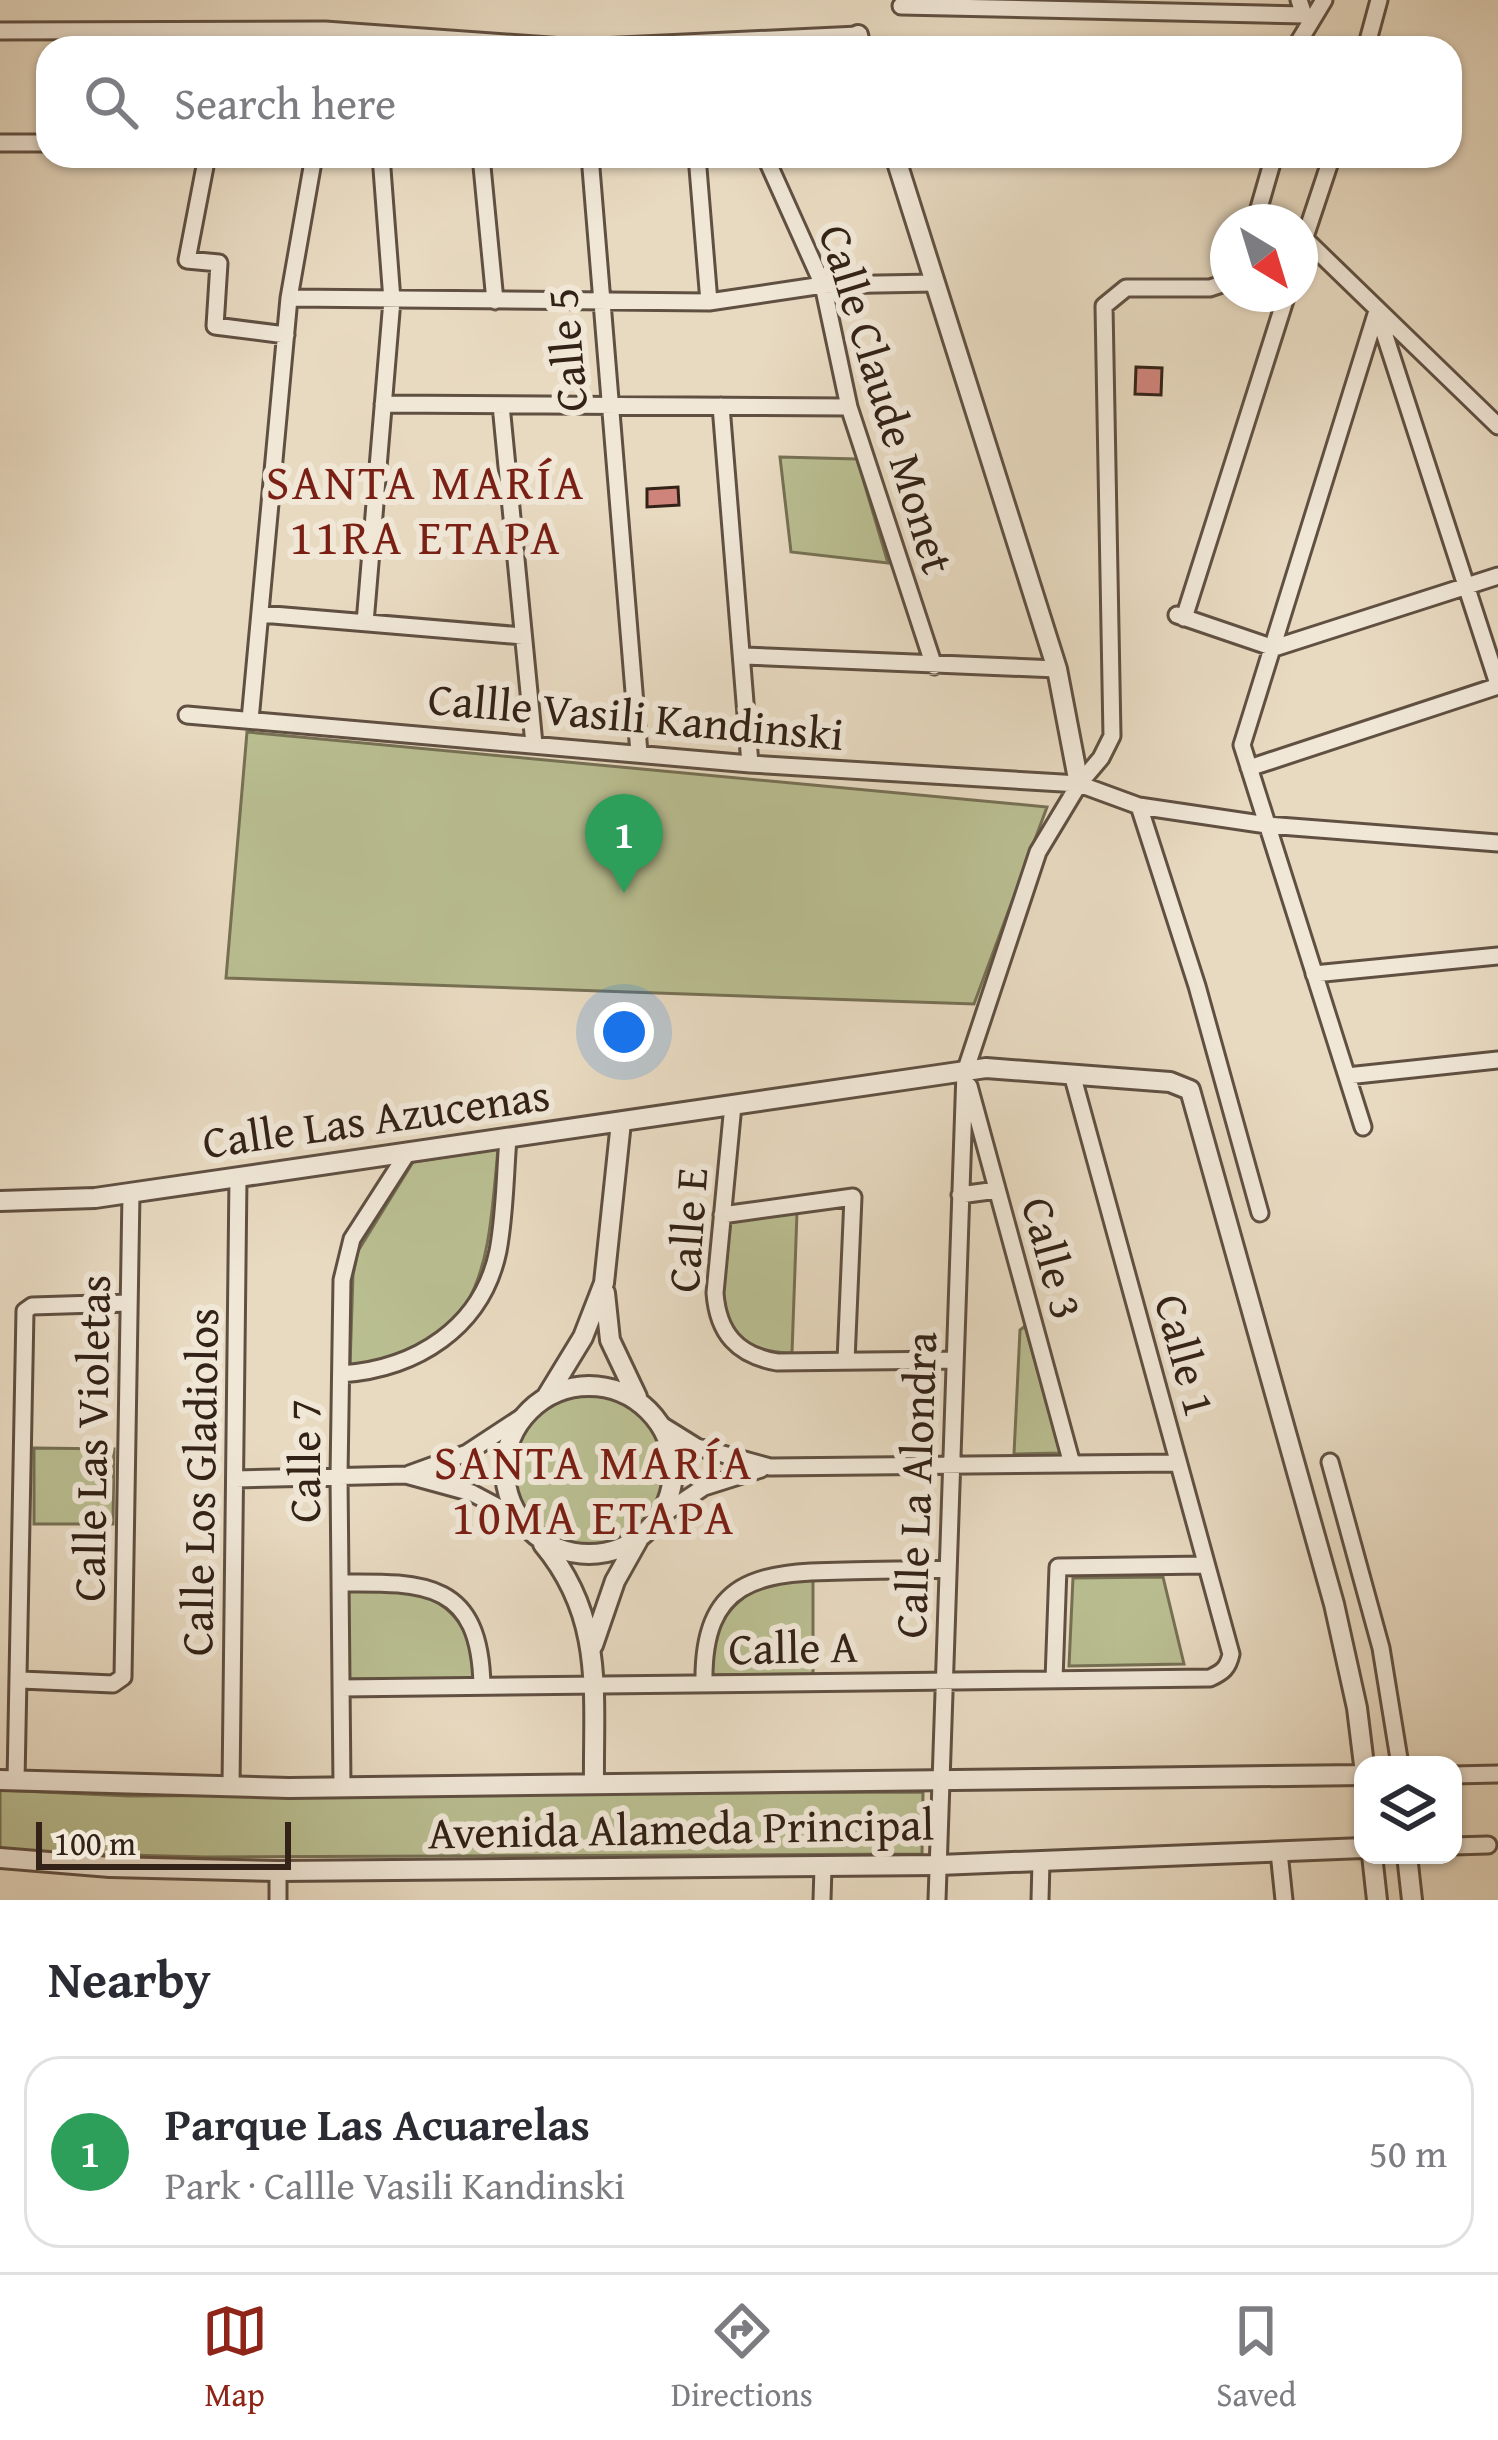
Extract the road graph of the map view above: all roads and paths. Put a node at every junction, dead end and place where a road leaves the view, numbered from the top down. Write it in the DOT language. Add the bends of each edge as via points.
graph roads {
  1 [pos="1299,0"];
  2 [pos="1324,0"];
  3 [pos="1379,0"];
  4 [pos="989,4"];
  5 [pos="1102,4"];
  6 [pos="901,6"];
  7 [pos="1207,6"];
  8 [pos="0,32"];
  9 [pos="185,36"];
  10 [pos="1302,36"];
  11 [pos="1369,36"];
  12 [pos="0,143"];
  13 [pos="36,143"];
  14 [pos="205,168"];
  15 [pos="312,168"];
  16 [pos="382,168"];
  17 [pos="483,168"];
  18 [pos="591,168"];
  19 [pos="698,168"];
  20 [pos="770,168"];
  21 [pos="899,168"];
  22 [pos="1271,168"];
  23 [pos="1328,168"];
  24 [pos="1261,204"];
  25 [pos="1316,204"];
  26 [pos="1318,259"];
  27 [pos="935,284"];
  28 [pos="823,285"];
  29 [pos="1210,288"];
  30 [pos="289,298"];
  31 [pos="392,300"];
  32 [pos="495,301"];
  33 [pos="601,301"];
  34 [pos="709,302"];
  35 [pos="1377,311"];
  36 [pos="1281,312"];
  37 [pos="286,334"];
  38 [pos="383,404"];
  39 [pos="501,405"];
  40 [pos="610,406"];
  41 [pos="721,406"];
  42 [pos="849,407"];
  43 [pos="1498,426"];
  44 [pos="1498,576"];
  45 [pos="1466,586"];
  46 [pos="261,614"];
  47 [pos="365,623"];
  48 [pos="523,636"];
  49 [pos="1274,648"];
  50 [pos="744,656"];
  51 [pos="934,666"];
  52 [pos="1057,669"];
  53 [pos="1498,685"];
  54 [pos="187,715"];
  55 [pos="250,719"];
  56 [pos="534,744"];
  57 [pos="639,753"];
  58 [pos="750,764"];
  59 [pos="1249,768"];
  60 [pos="1079,784"];
  61 [pos="1138,806"];
  62 [pos="1267,825"];
  63 [pos="1498,843"];
  64 [pos="1498,956"];
  65 [pos="1314,974"];
  66 [pos="1498,1060"];
  67 [pos="964,1072"];
  68 [pos="1072,1074"];
  69 [pos="1347,1076"];
  70 [pos="733,1105"];
  71 [pos="621,1121"];
  72 [pos="1363,1126"];
  73 [pos="508,1138"];
  74 [pos="408,1153"];
  75 [pos="238,1178"];
  76 [pos="997,1190"];
  77 [pos="130,1193"];
  78 [pos="961,1195"];
  79 [pos="0,1202"];
  80 [pos="1260,1213"];
  81 [pos="722,1214"];
  82 [pos="604,1282"];
  83 [pos="129,1303"];
  84 [pos="955,1360"];
  85 [pos="846,1361"];
  86 [pos="341,1374"];
  87 [pos="547,1396"];
  88 [pos="641,1403"];
  89 [pos="525,1414"];
  90 [pos="660,1424"];
  91 [pos="1178,1462"];
  92 [pos="1330,1462"];
  93 [pos="1072,1464"];
  94 [pos="952,1465"];
  95 [pos="770,1467"];
  96 [pos="406,1475"];
  97 [pos="339,1476"];
  98 [pos="235,1479"];
  99 [pos="659,1517"];
  100 [pos="519,1518"];
  101 [pos="640,1537"];
  102 [pos="538,1538"];
  103 [pos="1206,1565"];
  104 [pos="948,1569"];
  105 [pos="340,1583"];
  106 [pos="592,1645"];
  107 [pos="1231,1654"];
  108 [pos="21,1680"];
  109 [pos="1054,1680"];
  110 [pos="945,1681"];
  111 [pos="704,1684"];
  112 [pos="593,1685"];
  113 [pos="482,1686"];
  114 [pos="341,1688"];
  115 [pos="1363,1756"];
  116 [pos="1399,1756"];
  117 [pos="1354,1774"];
  118 [pos="1498,1774"];
  119 [pos="1462,1775"];
  120 [pos="941,1780"];
  121 [pos="8,1781"];
  122 [pos="594,1784"];
  123 [pos="231,1787"];
  124 [pos="342,1787"];
  125 [pos="1488,1845"];
  126 [pos="1462,1846"];
  127 [pos="1354,1848"];
  128 [pos="1280,1852"];
  129 [pos="0,1858"];
  130 [pos="1041,1862"];
  131 [pos="1373,1864"];
  132 [pos="1408,1864"];
  133 [pos="939,1865"];
  134 [pos="823,1867"];
  135 [pos="278,1871"];
  136 [pos="278,1900"];
  137 [pos="822,1900"];
  138 [pos="938,1900"];
  139 [pos="1040,1900"];
  140 [pos="1283,1900"];
  141 [pos="1377,1900"];
  142 [pos="1412,1900"];
  1 -- 7 [label="street" via="1304,15"];
  2 -- 10 [label="street"];
  3 -- 11 [label="street"];
  4 -- 5 [label="street"];
  4 -- 6 [label="street"];
  5 -- 7 [label="street"];
  8 -- 9 [label="street"];
  12 -- 13 [label="street"];
  14 -- 37 [label="street" via="187,260 219,263 215,326"];
  15 -- 30 [label="street"];
  16 -- 31 [label="street"];
  17 -- 32 [label="street"];
  18 -- 33 [label="street, Calle 5"];
  19 -- 34 [label="street"];
  20 -- 28 [label="street, Calle Claude Monet"];
  21 -- 27 [label="street"];
  22 -- 24 [label="street"];
  23 -- 25 [label="street"];
  26 -- 35 [label="street"];
  27 -- 28 [label="street"];
  27 -- 52 [label="street"];
  28 -- 34 [label="street"];
  28 -- 42 [label="street, Calle Claude Monet"];
  29 -- 60 [label="street, Calle La Alondra" via="1126,288 1102,314 1112,736"];
  30 -- 31 [label="street"];
  30 -- 37 [label="street"];
  31 -- 32 [label="street"];
  31 -- 38 [label="street"];
  32 -- 33 [label="street"];
  33 -- 34 [label="street"];
  33 -- 40 [label="street, Calle 5"];
  35 -- 43 [label="street"];
  35 -- 45 [label="street"];
  35 -- 49 [label="street"];
  36 -- 49 [label="street" via="1181,616"];
  37 -- 46 [label="street"];
  38 -- 39 [label="street"];
  38 -- 47 [label="street"];
  39 -- 40 [label="street"];
  39 -- 48 [label="street"];
  40 -- 41 [label="street"];
  40 -- 57 [label="street, Calle 5"];
  41 -- 42 [label="street"];
  41 -- 50 [label="street"];
  42 -- 51 [label="street, Calle Claude Monet"];
  44 -- 45 [label="street"];
  45 -- 49 [label="street"];
  45 -- 53 [label="street"];
  46 -- 47 [label="street"];
  46 -- 55 [label="street"];
  47 -- 48 [label="street"];
  48 -- 56 [label="street"];
  49 -- 59 [label="street" via="1241,745"];
  50 -- 51 [label="street"];
  50 -- 58 [label="street"];
  51 -- 52 [label="street"];
  52 -- 60 [label="street"];
  53 -- 59 [label="street"];
  54 -- 55 [label="street, Callle Vasili Kandinski"];
  55 -- 56 [label="street, Callle Vasili Kandinski"];
  56 -- 57 [label="street, Callle Vasili Kandinski"];
  57 -- 58 [label="street, Callle Vasili Kandinski"];
  58 -- 60 [label="street, Callle Vasili Kandinski"];
  59 -- 62 [label="street"];
  60 -- 61 [label="street, Callle Vasili Kandinski"];
  60 -- 67 [label="street, Calle La Alondra" via="1038,852"];
  61 -- 62 [label="street, Callle Vasili Kandinski"];
  61 -- 80 [label="street"];
  62 -- 63 [label="street, Callle Vasili Kandinski"];
  62 -- 65 [label="street"];
  64 -- 65 [label="street"];
  65 -- 69 [label="street"];
  66 -- 69 [label="street"];
  67 -- 68 [label="street, Calle Las Azucenas"];
  67 -- 70 [label="street, Calle Las Azucenas"];
  67 -- 76 [label="street, Calle 3"];
  67 -- 78 [label="street, Calle La Alondra"];
  68 -- 91 [label="street, Calle 1"];
  68 -- 115 [label="street, Calle Las Azucenas" via="1190,1090 1334,1604"];
  69 -- 72 [label="street"];
  70 -- 71 [label="street, Calle Las Azucenas"];
  70 -- 81 [label="street, Calle E"];
  71 -- 73 [label="street, Calle Las Azucenas"];
  71 -- 82 [label="street"];
  73 -- 74 [label="street, Calle Las Azucenas"];
  73 -- 86 [label="street" via="498,1249 468,1315 409,1361"];
  74 -- 75 [label="street, Calle Las Azucenas"];
  74 -- 86 [label="street, Calle 7" via="352,1239 342,1280"];
  75 -- 77 [label="street, Calle Las Azucenas"];
  75 -- 98 [label="street, Calle Los Gladiolos"];
  76 -- 78 [label="street"];
  76 -- 93 [label="street, Calle 3"];
  77 -- 79 [label="street, Calle Las Azucenas"];
  77 -- 83 [label="street, Calle Las Violetas"];
  78 -- 84 [label="street, Calle La Alondra"];
  81 -- 85 [label="street, Calle E" via="715,1293 724,1334 757,1359"];
  81 -- 85 [label="street" via="853,1197"];
  82 -- 87 [label="street"];
  82 -- 88 [label="street" via="610,1340"];
  83 -- 108 [label="street" via="25,1311"];
  83 -- 108 [label="street, Calle Las Violetas" via="120,1682"];
  84 -- 85 [label="street, Calle E"];
  84 -- 94 [label="street, Calle La Alondra"];
  86 -- 97 [label="street, Calle 7"];
  87 -- 88 [label="street" via="588,1385"];
  87 -- 89 [label="street"];
  88 -- 90 [label="street"];
  89 -- 96 [label="street" via="467,1454"];
  89 -- 100 [label="street" via="504,1466"];
  90 -- 95 [label="street" via="697,1447"];
  90 -- 99 [label="street" via="674,1463"];
  91 -- 93 [label="street"];
  91 -- 103 [label="street, Calle 1"];
  92 -- 116 [label="street" via="1382,1648"];
  93 -- 94 [label="street"];
  94 -- 95 [label="street"];
  94 -- 104 [label="street, Calle La Alondra"];
  95 -- 99 [label="street" via="704,1487"];
  96 -- 97 [label="street"];
  96 -- 100 [label="street" via="472,1492"];
  97 -- 98 [label="street"];
  97 -- 105 [label="street, Calle 7"];
  98 -- 123 [label="street, Calle Los Gladiolos"];
  99 -- 101 [label="street"];
  100 -- 102 [label="street"];
  101 -- 102 [label="street" via="589,1554"];
  101 -- 106 [label="street"];
  102 -- 106 [label="street" via="569,1581"];
  103 -- 107 [label="street, Calle 1"];
  103 -- 109 [label="street" via="1058,1568"];
  104 -- 110 [label="street, Calle La Alondra"];
  104 -- 111 [label="street" via="782,1571 754,1580 712,1622"];
  105 -- 113 [label="street" via="402,1582 443,1595 477,1640"];
  105 -- 114 [label="street, Calle 7"];
  106 -- 112 [label="street"];
  107 -- 109 [label="street, Calle A" via="1210,1678"];
  108 -- 121 [label="street"];
  109 -- 110 [label="street, Calle A"];
  110 -- 111 [label="street, Calle A"];
  110 -- 120 [label="street, Calle La Alondra"];
  111 -- 112 [label="street, Calle A"];
  112 -- 113 [label="street, Calle A"];
  112 -- 122 [label="street"];
  113 -- 114 [label="street, Calle A"];
  114 -- 124 [label="street, Calle 7"];
  117 -- 120 [label="street, Avenida Alameda Principal"];
  118 -- 119 [label="street"];
  120 -- 122 [label="street, Avenida Alameda Principal"];
  120 -- 133 [label="street, Calle La Alondra"];
  121 -- 123 [label="street, Avenida Alameda Principal"];
  122 -- 124 [label="street, Avenida Alameda Principal"];
  123 -- 124 [label="street, Avenida Alameda Principal"];
  125 -- 126 [label="street"];
  127 -- 128 [label="street, Avenida Alameda Principal"];
  128 -- 130 [label="street, Avenida Alameda Principal"];
  128 -- 140 [label="street"];
  129 -- 135 [label="street, Avenida Alameda Principal"];
  130 -- 133 [label="street, Avenida Alameda Principal"];
  130 -- 139 [label="street"];
  131 -- 141 [label="street"];
  132 -- 142 [label="street"];
  133 -- 134 [label="street, Avenida Alameda Principal"];
  133 -- 138 [label="street, Calle La Alondra"];
  134 -- 135 [label="street, Avenida Alameda Principal"];
  134 -- 137 [label="street"];
  135 -- 136 [label="street"];
}
